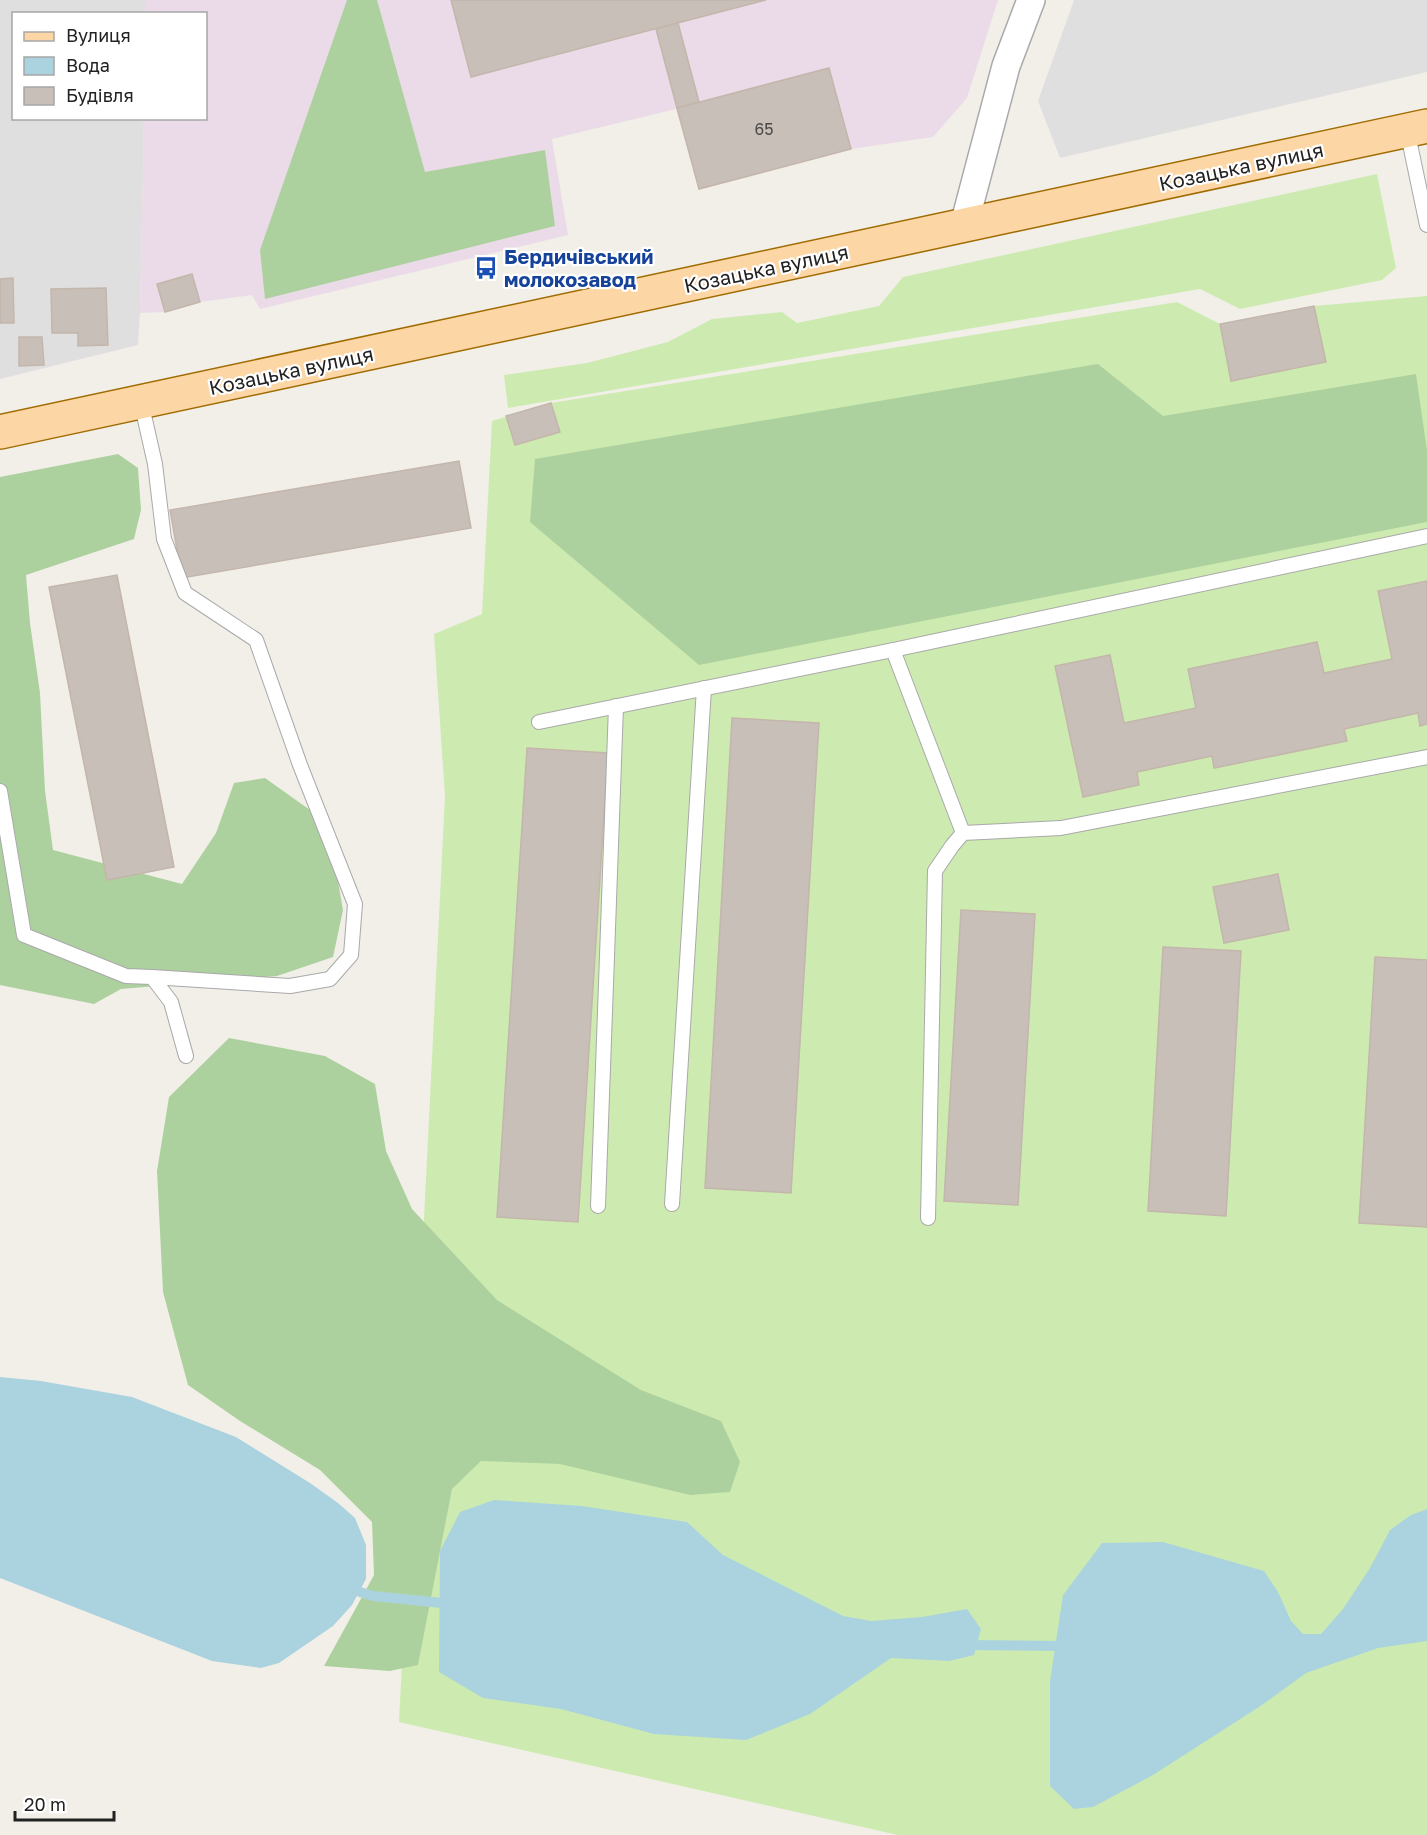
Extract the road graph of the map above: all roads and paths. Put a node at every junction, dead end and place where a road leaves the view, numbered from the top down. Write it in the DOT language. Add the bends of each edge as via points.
graph roads {
  1 [pos="1031,0"];
  2 [pos="1417,128"];
  3 [pos="964,225"];
  4 [pos="1427,225"];
  5 [pos="141,402"];
  6 [pos="0,432"];
  7 [pos="1427,537"];
  8 [pos="892,650"];
  9 [pos="704,688"];
  10 [pos="616,706"];
  11 [pos="539,722"];
  12 [pos="1427,757"];
  13 [pos="0,791"];
  14 [pos="963,833"];
  15 [pos="152,976"];
  16 [pos="186,1056"];
  17 [pos="672,1204"];
  18 [pos="598,1206"];
  19 [pos="928,1218"];
  1 -- 3 [label="street" via="1006,66"];
  2 -- 3 [label="main road, Козацька вулиця"];
  2 -- 4 [label="lane"];
  3 -- 5 [label="main road, Козацька вулиця"];
  5 -- 6 [label="main road, Козацька вулиця"];
  5 -- 15 [label="lane" via="155,464 164,539 185,593 256,640 355,904 351,955 330,979 290,986"];
  7 -- 8 [label="lane"];
  8 -- 9 [label="lane"];
  8 -- 14 [label="lane"];
  9 -- 10 [label="lane"];
  9 -- 17 [label="lane"];
  10 -- 11 [label="lane"];
  10 -- 18 [label="lane"];
  12 -- 14 [label="lane" via="1061,828"];
  13 -- 15 [label="lane" via="24,935 126,976"];
  14 -- 19 [label="lane" via="935,871"];
  15 -- 16 [label="lane" via="171,1002"];
}
